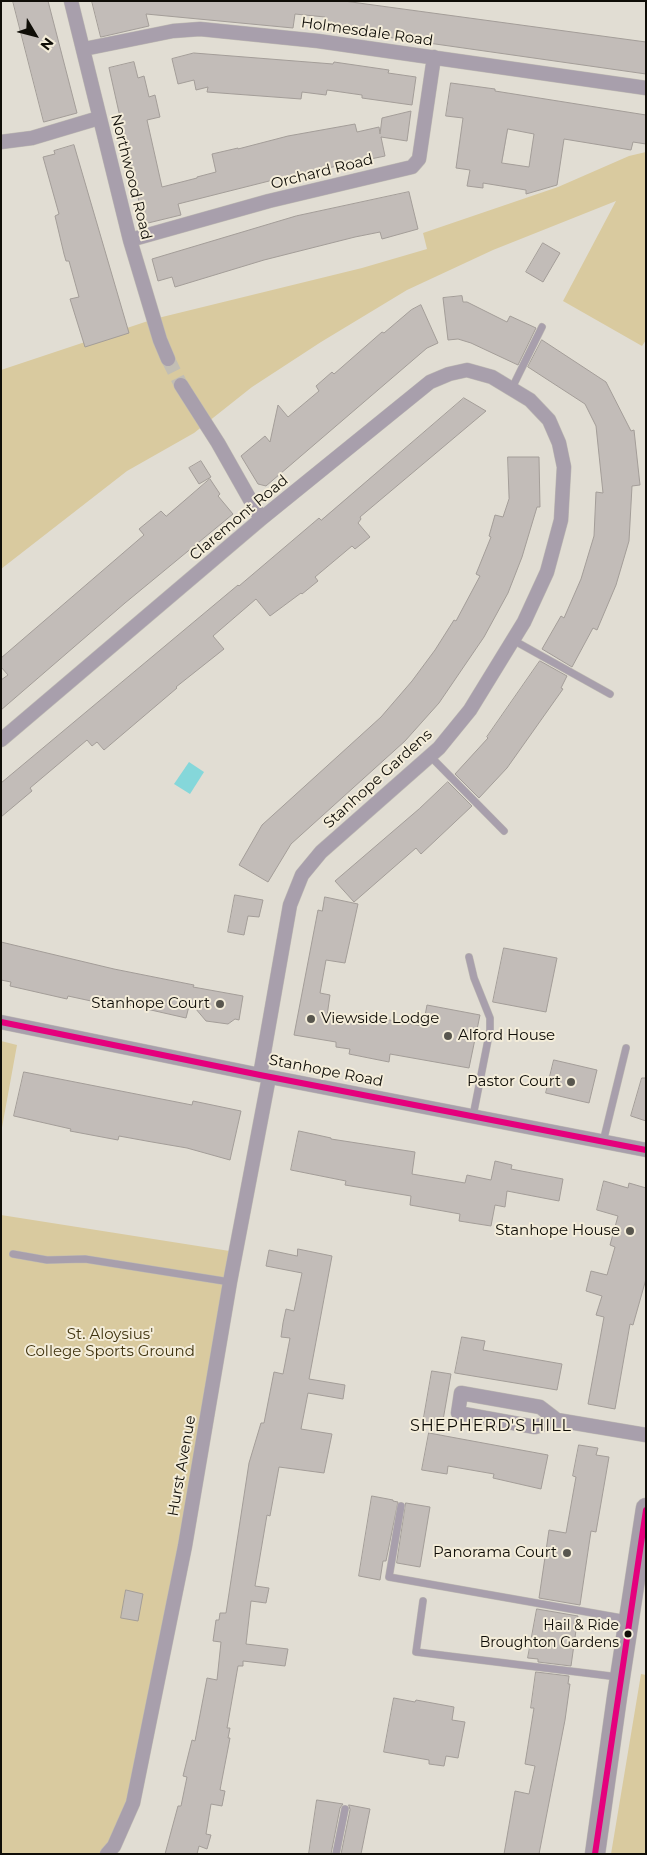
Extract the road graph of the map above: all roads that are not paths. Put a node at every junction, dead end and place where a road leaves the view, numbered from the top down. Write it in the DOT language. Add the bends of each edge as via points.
graph roads {
  1 [pos="71,1"];
  2 [pos="84,48"];
  3 [pos="434,57"];
  4 [pos="646,88"];
  5 [pos="99,118"];
  6 [pos="1,142"];
  7 [pos="130,240"];
  8 [pos="542,326"];
  9 [pos="168,359"];
  10 [pos="181,385"];
  11 [pos="513,389"];
  12 [pos="262,519"];
  13 [pos="512,640"];
  14 [pos="610,694"];
  15 [pos="1,740"];
  16 [pos="430,756"];
  17 [pos="504,831"];
  18 [pos="470,957"];
  19 [pos="1,1022"];
  20 [pos="626,1048"];
  21 [pos="265,1076"];
  22 [pos="473,1116"];
  23 [pos="603,1142"];
  24 [pos="646,1150"];
  25 [pos="13,1254"];
  26 [pos="230,1282"];
  27 [pos="556,1420"];
  28 [pos="646,1435"];
  29 [pos="401,1506"];
  30 [pos="646,1508"];
  31 [pos="423,1601"];
  32 [pos="629,1619"];
  33 [pos="620,1677"];
  34 [pos="345,1809"];
  35 [pos="107,1854"];
  36 [pos="336,1854"];
  37 [pos="595,1854"];
  1 -- 2 [label="street, Northwood Road"];
  2 -- 3 [label="street, Holmesdale Road" via="200,29 318,40"];
  2 -- 5 [label="street, Northwood Road"];
  3 -- 4 [label="street, Holmesdale Road"];
  3 -- 7 [label="street, Orchard Road" via="419,160 412,167 270,201"];
  5 -- 6 [label="street" via="32,138"];
  5 -- 7 [label="street, Northwood Road"];
  7 -- 9 [label="street, Northwood Road"];
  8 -- 11 [label="lane"];
  10 -- 12 [label="street"];
  11 -- 12 [label="street, Claremont Road" via="492,377 467,370 430,382"];
  11 -- 13 [label="street, Stanhope Gardens" via="530,400 548,420 559,443 564,467 561,520 547,572"];
  12 -- 15 [label="street, Claremont Road"];
  13 -- 14 [label="lane"];
  13 -- 16 [label="street, Stanhope Gardens" via="470,710"];
  16 -- 17 [label="lane"];
  16 -- 21 [label="street, Stanhope Gardens" via="321,852 302,876 290,906"];
  18 -- 22 [label="lane" via="474,978 490,1018"];
  19 -- 21 [label="street, Stanhope Road"];
  20 -- 23 [label="lane"];
  21 -- 22 [label="street, Stanhope Road"];
  21 -- 26 [label="street, Hurst Avenue"];
  22 -- 23 [label="street, Stanhope Road"];
  23 -- 24 [label="street, Stanhope Road"];
  25 -- 26 [label="lane" via="47,1260 85,1259"];
  26 -- 35 [label="street, Hurst Avenue" via="185,1546 133,1803 114,1846"];
  27 -- 27 [label="street" via="540,1407 462,1393 458,1413 535,1427"];
  27 -- 28 [label="street"];
  29 -- 32 [label="lane" via="389,1577"];
  30 -- 32 [label="street"];
  31 -- 33 [label="lane" via="416,1652"];
  32 -- 33 [label="street"];
  33 -- 37 [label="street"];
  34 -- 36 [label="lane"];
}
